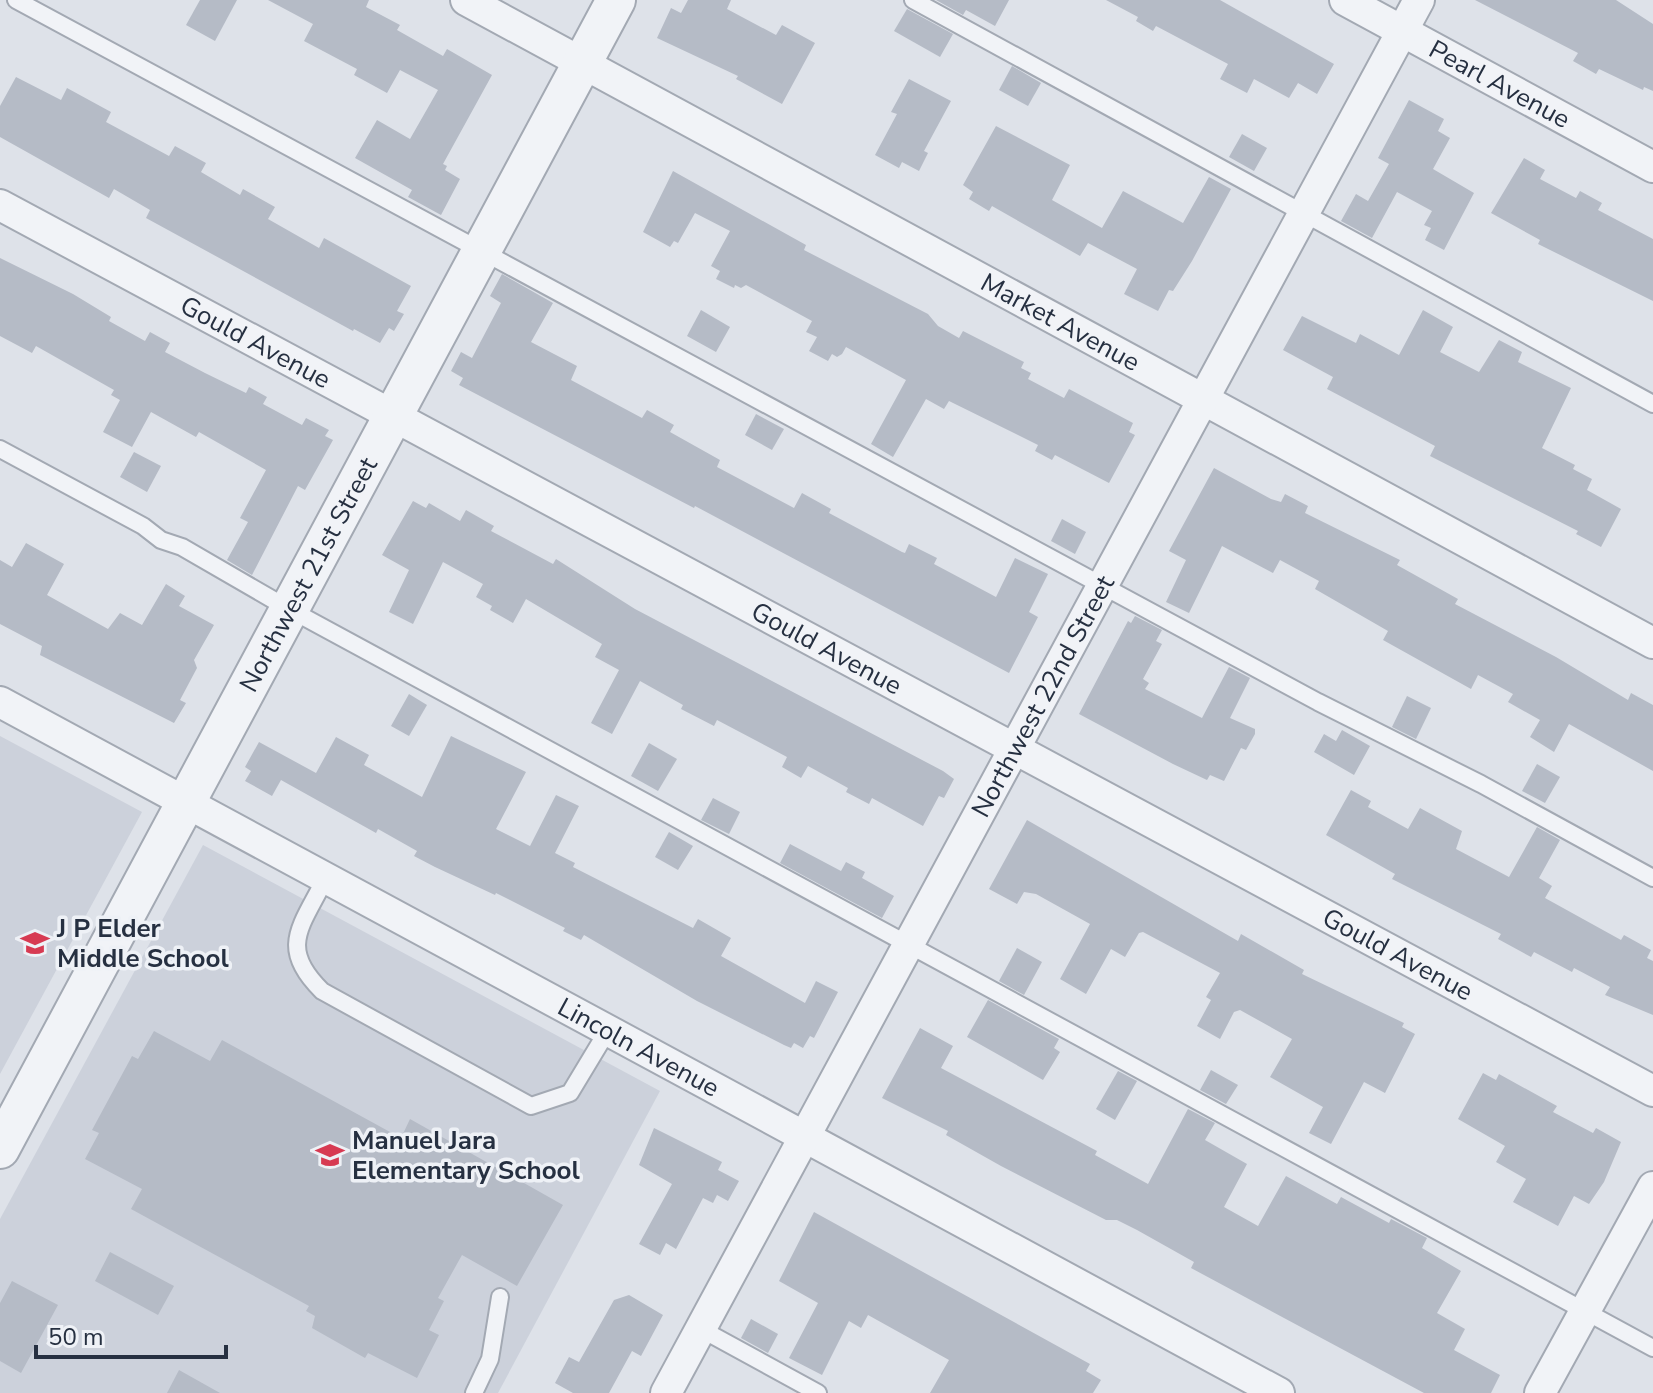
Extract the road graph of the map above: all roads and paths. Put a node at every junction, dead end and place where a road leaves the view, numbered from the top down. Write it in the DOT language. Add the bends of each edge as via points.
graph roads {
  1 [pos="16,0"];
  2 [pos="466,0"];
  3 [pos="616,0"];
  4 [pos="913,0"];
  5 [pos="1345,0"];
  6 [pos="1419,0"];
  7 [pos="1402,31"];
  8 [pos="582,63"];
  9 [pos="1653,167"];
  10 [pos="0,205"];
  11 [pos="1302,214"];
  12 [pos="481,249"];
  13 [pos="1204,398"];
  14 [pos="1653,404"];
  15 [pos="392,413"];
  16 [pos="0,449"];
  17 [pos="1104,585"];
  18 [pos="289,609"];
  19 [pos="1653,643"];
  20 [pos="0,702"];
  21 [pos="1016,749"];
  22 [pos="186,800"];
  23 [pos="326,877"];
  24 [pos="1653,878"];
  25 [pos="909,946"];
  26 [pos="608,1030"];
  27 [pos="1653,1091"];
  28 [pos="805,1138"];
  29 [pos="1,1145"];
  30 [pos="1653,1187"];
  31 [pos="500,1297"];
  32 [pos="1586,1309"];
  33 [pos="701,1329"];
  34 [pos="1653,1348"];
  35 [pos="474,1393"];
  36 [pos="666,1393"];
  37 [pos="818,1393"];
  38 [pos="1279,1393"];
  39 [pos="1540,1393"];
  1 -- 12 [label="lane"];
  2 -- 8 [label="street, Market Avenue"];
  3 -- 8 [label="street, Northwest 21st Street"];
  4 -- 11 [label="lane"];
  5 -- 7 [label="street, Pearl Avenue"];
  6 -- 7 [label="street, Northwest 22nd Street"];
  7 -- 9 [label="street, Pearl Avenue"];
  7 -- 11 [label="street, Northwest 22nd Street"];
  8 -- 12 [label="street, Northwest 21st Street"];
  8 -- 13 [label="street, Market Avenue"];
  10 -- 15 [label="street, Gould Avenue"];
  11 -- 13 [label="street, Northwest 22nd Street"];
  11 -- 14 [label="lane"];
  12 -- 15 [label="street, Northwest 21st Street"];
  12 -- 17 [label="lane"];
  13 -- 17 [label="street, Northwest 22nd Street"];
  13 -- 19 [label="street, Market Avenue"];
  15 -- 18 [label="street, Northwest 21st Street"];
  15 -- 21 [label="street, Gould Avenue"];
  16 -- 18 [label="lane"];
  17 -- 21 [label="street, Northwest 22nd Street"];
  17 -- 24 [label="lane"];
  18 -- 22 [label="street, Northwest 21st Street"];
  18 -- 25 [label="lane"];
  20 -- 22 [label="street, Lincoln Avenue"];
  21 -- 25 [label="street, Northwest 22nd Street"];
  21 -- 27 [label="street, Gould Avenue"];
  22 -- 23 [label="street, Lincoln Avenue"];
  22 -- 29 [label="street, Northwest 21st Street"];
  23 -- 26 [label="street, Lincoln Avenue"];
  23 -- 26 [label="lane" via="294,943 301,971 322,991 531,1106 570,1093"];
  25 -- 28 [label="street, Northwest 22nd Street"];
  25 -- 32 [label="lane"];
  26 -- 28 [label="street, Lincoln Avenue"];
  28 -- 33 [label="street, Northwest 22nd Street"];
  28 -- 38 [label="street, Lincoln Avenue"];
  30 -- 32 [label="street"];
  31 -- 35 [label="lane" via="490,1359"];
  32 -- 34 [label="lane"];
  32 -- 39 [label="street"];
  33 -- 36 [label="street, Northwest 22nd Street"];
  33 -- 37 [label="lane"];
}
